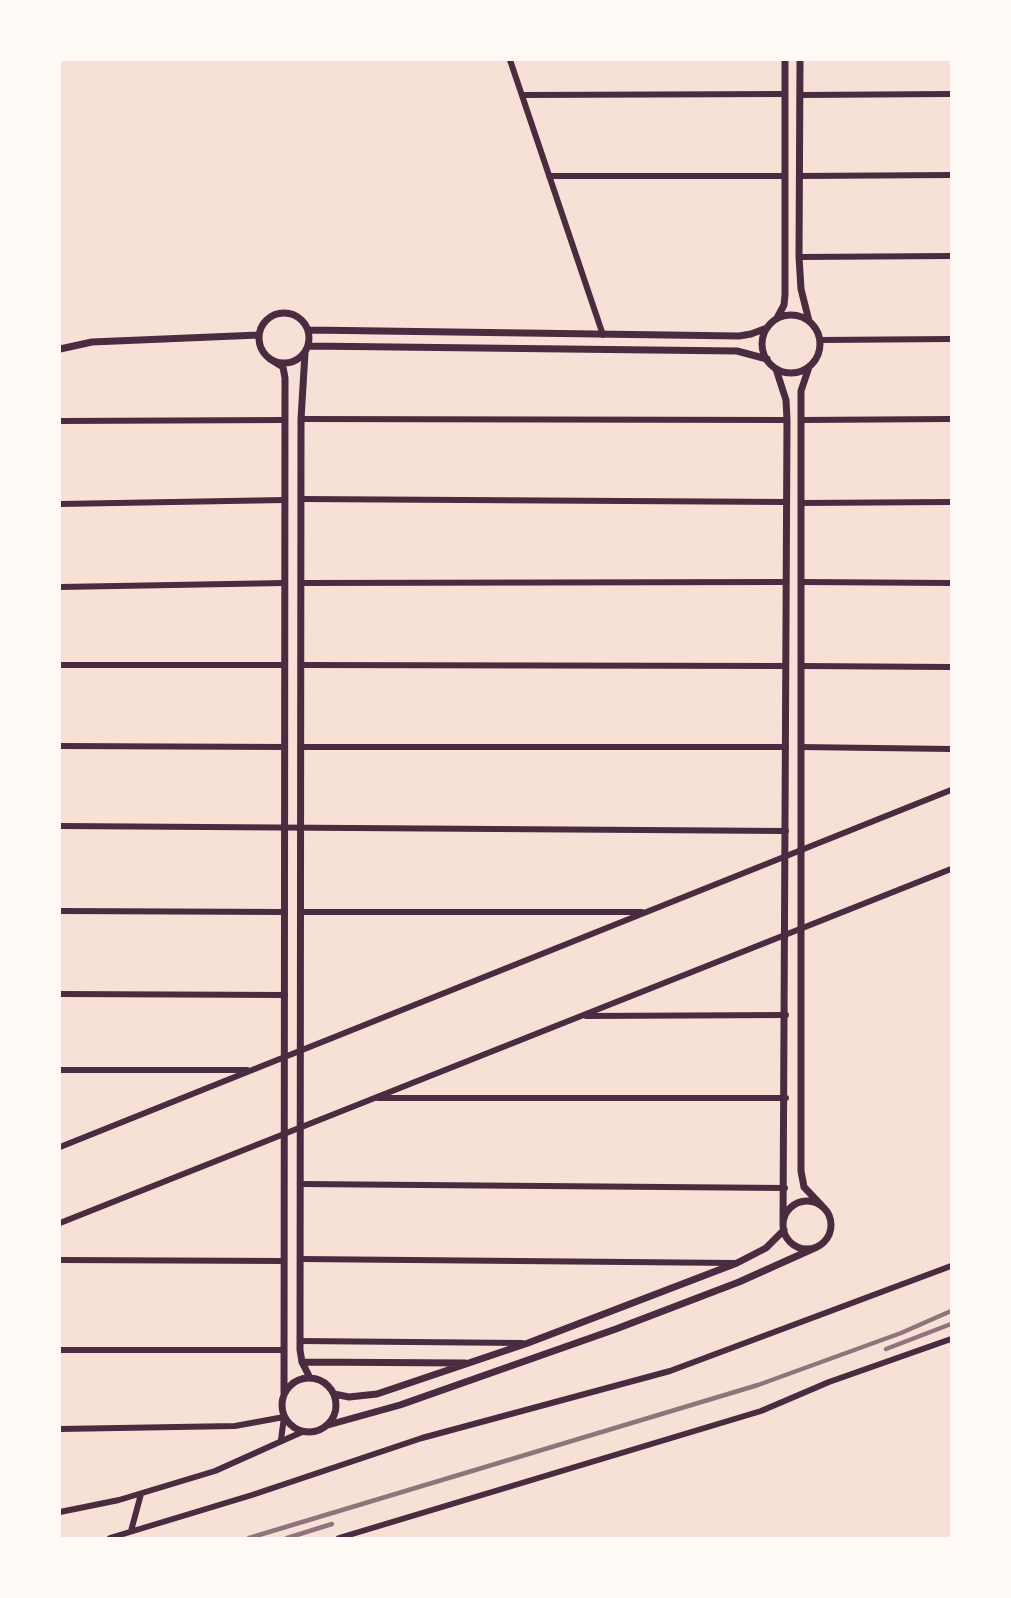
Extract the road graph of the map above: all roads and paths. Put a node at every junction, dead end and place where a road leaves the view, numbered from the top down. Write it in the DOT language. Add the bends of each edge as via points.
graph roads {
  1 [pos="510,60"];
  2 [pos="785,60"];
  3 [pos="800,60"];
  4 [pos="785,94"];
  5 [pos="951,94"];
  6 [pos="522,95"];
  7 [pos="800,95"];
  8 [pos="951,175"];
  9 [pos="549,176"];
  10 [pos="785,176"];
  11 [pos="799,176"];
  12 [pos="951,256"];
  13 [pos="799,257"];
  14 [pos="777,318"];
  15 [pos="809,321"];
  16 [pos="767,328"];
  17 [pos="309,330"];
  18 [pos="259,335"];
  19 [pos="603,335"];
  20 [pos="951,339"];
  21 [pos="820,340"];
  22 [pos="60,349"];
  23 [pos="307,349"];
  24 [pos="270,359"];
  25 [pos="766,359"];
  26 [pos="809,367"];
  27 [pos="776,369"];
  28 [pos="301,419"];
  29 [pos="951,419"];
  30 [pos="285,420"];
  31 [pos="787,420"];
  32 [pos="801,420"];
  33 [pos="60,421"];
  34 [pos="301,499"];
  35 [pos="285,500"];
  36 [pos="787,502"];
  37 [pos="951,502"];
  38 [pos="801,503"];
  39 [pos="60,504"];
  40 [pos="786,582"];
  41 [pos="801,582"];
  42 [pos="285,583"];
  43 [pos="301,583"];
  44 [pos="951,583"];
  45 [pos="60,587"];
  46 [pos="60,665"];
  47 [pos="285,665"];
  48 [pos="301,665"];
  49 [pos="786,666"];
  50 [pos="801,666"];
  51 [pos="951,667"];
  52 [pos="60,746"];
  53 [pos="285,747"];
  54 [pos="301,747"];
  55 [pos="786,747"];
  56 [pos="801,747"];
  57 [pos="951,749"];
  58 [pos="951,790"];
  59 [pos="60,826"];
  60 [pos="285,827"];
  61 [pos="301,828"];
  62 [pos="786,831"];
  63 [pos="801,850"];
  64 [pos="786,856"];
  65 [pos="951,869"];
  66 [pos="60,911"];
  67 [pos="285,912"];
  68 [pos="301,912"];
  69 [pos="647,912"];
  70 [pos="801,929"];
  71 [pos="786,935"];
  72 [pos="60,994"];
  73 [pos="285,995"];
  74 [pos="786,1015"];
  75 [pos="581,1016"];
  76 [pos="301,1051"];
  77 [pos="285,1057"];
  78 [pos="60,1070"];
  79 [pos="253,1070"];
  80 [pos="374,1098"];
  81 [pos="786,1098"];
  82 [pos="301,1127"];
  83 [pos="285,1134"];
  84 [pos="60,1147"];
  85 [pos="301,1184"];
  86 [pos="785,1188"];
  87 [pos="822,1206"];
  88 [pos="60,1223"];
  89 [pos="783,1226"];
  90 [pos="817,1247"];
  91 [pos="301,1259"];
  92 [pos="60,1260"];
  93 [pos="284,1261"];
  94 [pos="737,1263"];
  95 [pos="951,1266"];
  96 [pos="951,1339"];
  97 [pos="300,1341"];
  98 [pos="528,1343"];
  99 [pos="60,1350"];
  100 [pos="284,1350"];
  101 [pos="302,1362"];
  102 [pos="472,1363"];
  103 [pos="310,1378"];
  104 [pos="284,1392"];
  105 [pos="334,1394"];
  106 [pos="284,1418"];
  107 [pos="328,1425"];
  108 [pos="60,1430"];
  109 [pos="302,1432"];
  110 [pos="282,1440"];
  111 [pos="141,1494"];
  112 [pos="60,1512"];
  113 [pos="131,1531"];
  114 [pos="110,1538"];
  115 [pos="339,1538"];
  1 -- 6 [label="street"];
  2 -- 4 [label="street"];
  3 -- 7 [label="street"];
  4 -- 6 [label="street"];
  4 -- 10 [label="street"];
  5 -- 7 [label="street"];
  6 -- 9 [label="street"];
  7 -- 11 [label="street"];
  8 -- 11 [label="street"];
  9 -- 10 [label="street"];
  9 -- 19 [label="street"];
  10 -- 14 [label="street" via="785,295"];
  11 -- 13 [label="street"];
  12 -- 13 [label="street"];
  13 -- 15 [label="street"];
  14 -- 15 [label="street" via="793,314"];
  14 -- 16 [label="street"];
  15 -- 21 [label="street"];
  16 -- 19 [label="street" via="739,336"];
  16 -- 25 [label="street" via="762,343"];
  17 -- 18 [label="street" via="298,316 282,312 266,319"];
  17 -- 19 [label="street"];
  17 -- 23 [label="street"];
  18 -- 22 [label="street" via="92,342"];
  18 -- 24 [label="street" via="261,349"];
  20 -- 21 [label="street"];
  21 -- 26 [label="street"];
  23 -- 24 [label="street" via="299,359 285,363"];
  23 -- 25 [label="street" via="737,351"];
  23 -- 28 [label="street"];
  24 -- 30 [label="street" via="284,371"];
  25 -- 27 [label="street"];
  26 -- 27 [label="street" via="793,373"];
  26 -- 32 [label="street" via="801,391"];
  27 -- 31 [label="street"];
  28 -- 31 [label="street"];
  28 -- 34 [label="street"];
  29 -- 32 [label="street"];
  30 -- 33 [label="street"];
  30 -- 35 [label="street"];
  31 -- 36 [label="street"];
  32 -- 38 [label="street"];
  34 -- 36 [label="street"];
  34 -- 43 [label="street"];
  35 -- 39 [label="street"];
  35 -- 42 [label="street"];
  36 -- 40 [label="street"];
  37 -- 38 [label="street"];
  38 -- 41 [label="street"];
  40 -- 43 [label="street"];
  40 -- 49 [label="street"];
  41 -- 44 [label="street"];
  41 -- 50 [label="street"];
  42 -- 45 [label="street"];
  42 -- 47 [label="street"];
  43 -- 48 [label="street"];
  46 -- 47 [label="street"];
  47 -- 53 [label="street"];
  48 -- 49 [label="street"];
  48 -- 54 [label="street"];
  49 -- 55 [label="street"];
  50 -- 51 [label="street"];
  50 -- 56 [label="street"];
  52 -- 53 [label="street"];
  53 -- 60 [label="street"];
  54 -- 55 [label="street"];
  54 -- 61 [label="street"];
  55 -- 62 [label="street"];
  56 -- 57 [label="street"];
  56 -- 63 [label="street"];
  58 -- 63 [label="street"];
  59 -- 60 [label="street"];
  60 -- 61 [label="street"];
  60 -- 67 [label="street"];
  61 -- 62 [label="street"];
  61 -- 68 [label="street"];
  62 -- 64 [label="street"];
  63 -- 64 [label="street"];
  63 -- 70 [label="street"];
  64 -- 69 [label="street"];
  64 -- 71 [label="street"];
  65 -- 70 [label="street"];
  66 -- 67 [label="street"];
  67 -- 73 [label="street"];
  68 -- 69 [label="street"];
  68 -- 76 [label="street"];
  69 -- 76 [label="street"];
  70 -- 71 [label="street"];
  70 -- 87 [label="street" via="801,1171 804,1187"];
  71 -- 74 [label="street"];
  71 -- 75 [label="street"];
  72 -- 73 [label="street"];
  73 -- 77 [label="street"];
  74 -- 75 [label="street"];
  74 -- 81 [label="street"];
  75 -- 80 [label="street"];
  76 -- 77 [label="street"];
  76 -- 82 [label="street"];
  77 -- 79 [label="street"];
  77 -- 83 [label="street"];
  78 -- 79 [label="street"];
  79 -- 84 [label="street"];
  80 -- 81 [label="street"];
  80 -- 82 [label="street"];
  81 -- 86 [label="street"];
  82 -- 83 [label="street"];
  82 -- 85 [label="street"];
  83 -- 88 [label="street"];
  83 -- 93 [label="street"];
  85 -- 86 [label="street"];
  85 -- 91 [label="street"];
  86 -- 89 [label="street"];
  87 -- 89 [label="street" via="798,1203 791,1207"];
  87 -- 90 [label="street" via="831,1225 828,1238"];
  89 -- 90 [label="street" via="796,1247"];
  89 -- 94 [label="street" via="766,1248"];
  90 -- 107 [label="street" via="616,1329 400,1405"];
  91 -- 94 [label="street"];
  91 -- 97 [label="street"];
  92 -- 93 [label="street"];
  93 -- 100 [label="street"];
  94 -- 98 [label="street"];
  95 -- 113 [label="street" via="670,1371 422,1438"];
  96 -- 115 [label="street" via="829,1381 761,1411"];
  97 -- 98 [label="street"];
  97 -- 101 [label="street"];
  98 -- 102 [label="street"];
  99 -- 100 [label="street"];
  100 -- 104 [label="street"];
  101 -- 102 [label="street"];
  101 -- 103 [label="street"];
  102 -- 105 [label="street" via="364,1397"];
  103 -- 104 [label="street" via="295,1381"];
  103 -- 105 [label="street" via="324,1382"];
  104 -- 106 [label="street"];
  105 -- 107 [label="street" via="336,1407"];
  106 -- 108 [label="street" via="236,1426"];
  106 -- 109 [label="street"];
  106 -- 110 [label="street"];
  107 -- 109 [label="street" via="314,1433"];
  109 -- 110 [label="street"];
  110 -- 111 [label="street" via="215,1471"];
  111 -- 112 [label="street"];
  111 -- 113 [label="street"];
  113 -- 114 [label="street"];
}
